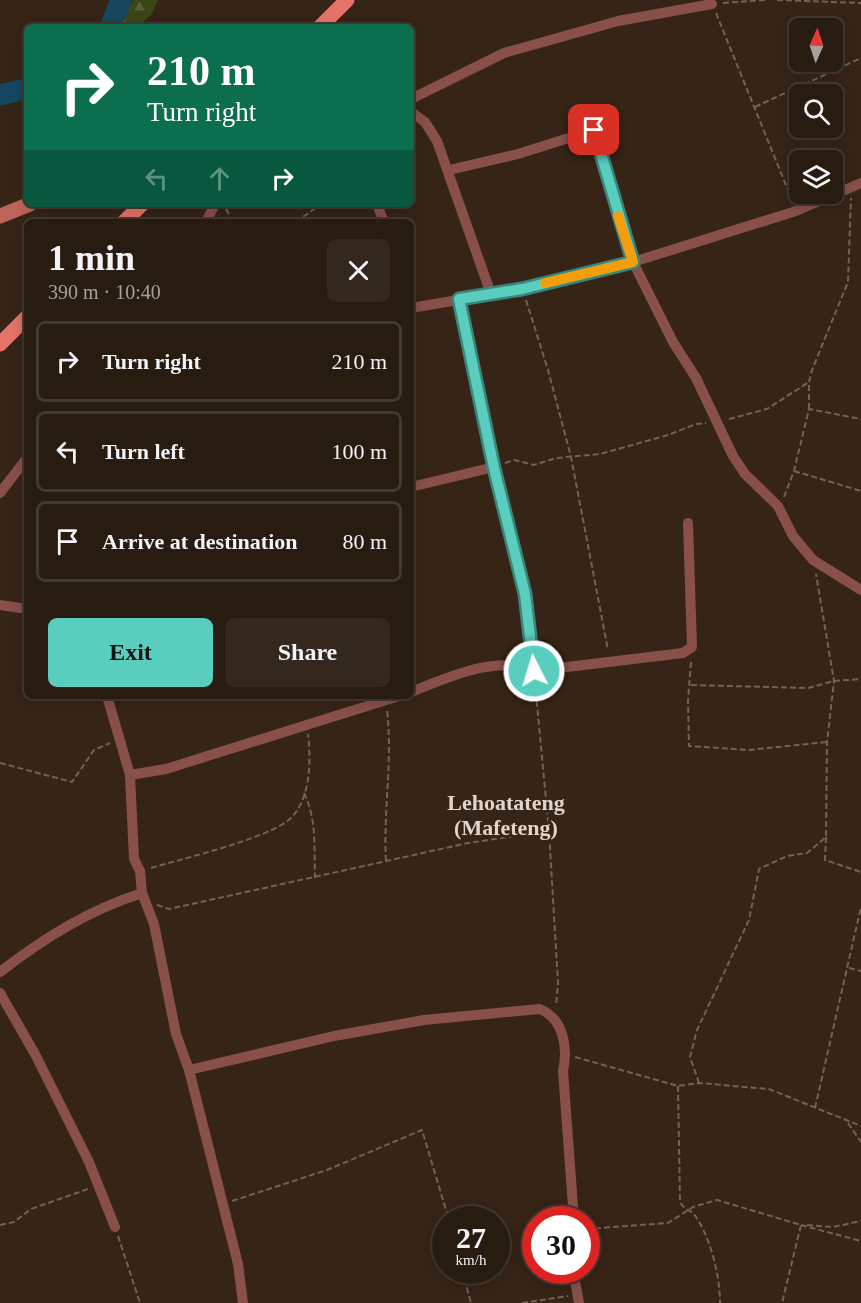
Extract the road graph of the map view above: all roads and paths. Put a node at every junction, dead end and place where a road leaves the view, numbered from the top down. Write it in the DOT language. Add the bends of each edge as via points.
graph roads {
  1 [pos="347,0"];
  2 [pos="765,0"];
  3 [pos="777,0"];
  4 [pos="861,3"];
  5 [pos="712,4"];
  6 [pos="323,24"];
  7 [pos="861,58"];
  8 [pos="414,98"];
  9 [pos="755,108"];
  10 [pos="414,114"];
  11 [pos="449,170"];
  12 [pos="856,185"];
  13 [pos="24,206"];
  14 [pos="139,207"];
  15 [pos="224,207"];
  16 [pos="230,207"];
  17 [pos="317,207"];
  18 [pos="226,210"];
  19 [pos="796,210"];
  20 [pos="0,216"];
  21 [pos="127,219"];
  22 [pos="231,219"];
  23 [pos="300,219"];
  24 [pos="633,262"];
  25 [pos="522,289"];
  26 [pos="490,294"];
  27 [pos="459,299"];
  28 [pos="414,306"];
  29 [pos="24,320"];
  30 [pos="0,344"];
  31 [pos="809,382"];
  32 [pos="809,410"];
  33 [pos="861,419"];
  34 [pos="716,423"];
  35 [pos="571,457"];
  36 [pos="24,462"];
  37 [pos="494,468"];
  38 [pos="794,471"];
  39 [pos="414,487"];
  40 [pos="861,491"];
  41 [pos="0,493"];
  42 [pos="778,507"];
  43 [pos="688,523"];
  44 [pos="813,560"];
  45 [pos="861,590"];
  46 [pos="0,605"];
  47 [pos="24,609"];
  48 [pos="692,647"];
  49 [pos="610,663"];
  50 [pos="534,671"];
  51 [pos="861,679"];
  52 [pos="834,681"];
  53 [pos="690,685"];
  54 [pos="414,691"];
  55 [pos="108,699"];
  56 [pos="391,699"];
  57 [pos="386,701"];
  58 [pos="308,725"];
  59 [pos="827,742"];
  60 [pos="122,746"];
  61 [pos="0,764"];
  62 [pos="130,775"];
  63 [pos="304,793"];
  64 [pos="549,831"];
  65 [pos="826,837"];
  66 [pos="386,861"];
  67 [pos="140,871"];
  68 [pos="861,872"];
  69 [pos="315,878"];
  70 [pos="144,898"];
  71 [pos="861,907"];
  72 [pos="849,968"];
  73 [pos="861,971"];
  74 [pos="0,972"];
  75 [pos="0,993"];
  76 [pos="551,1013"];
  77 [pos="566,1054"];
  78 [pos="189,1070"];
  79 [pos="699,1083"];
  80 [pos="678,1086"];
  81 [pos="815,1108"];
  82 [pos="848,1123"];
  83 [pos="861,1126"];
  84 [pos="861,1142"];
  85 [pos="99,1185"];
  86 [pos="221,1204"];
  87 [pos="444,1206"];
  88 [pos="573,1206"];
  89 [pos="688,1211"];
  90 [pos="861,1221"];
  91 [pos="0,1225"];
  92 [pos="801,1225"];
  93 [pos="115,1227"];
  94 [pos="600,1228"];
  95 [pos="861,1241"];
  96 [pos="466,1284"];
  97 [pos="575,1284"];
  98 [pos="578,1299"];
  99 [pos="140,1303"];
  100 [pos="243,1303"];
  101 [pos="471,1303"];
  102 [pos="522,1303"];
  103 [pos="720,1303"];
  104 [pos="782,1303"];
  1 -- 6 [label="main road"];
  2 -- 5 [label="path"];
  3 -- 4 [label="path"];
  5 -- 8 [label="street" via="618,21 504,53"];
  5 -- 9 [label="path"];
  7 -- 9 [label="path"];
  9 -- 19 [label="path"];
  10 -- 11 [label="street" via="425,122 437,141"];
  11 -- 24 [label="street" via="594,130"];
  11 -- 26 [label="street"];
  12 -- 19 [label="street"];
  12 -- 31 [label="path" via="848,282"];
  13 -- 20 [label="street"];
  14 -- 21 [label="main road"];
  15 -- 18 [label="path"];
  16 -- 18 [label="path"];
  17 -- 23 [label="path"];
  18 -- 22 [label="path"];
  19 -- 24 [label="street"];
  24 -- 25 [label="street"];
  24 -- 34 [label="street"];
  25 -- 26 [label="street"];
  25 -- 35 [label="path"];
  26 -- 27 [label="street"];
  27 -- 28 [label="street"];
  27 -- 37 [label="street"];
  29 -- 30 [label="main road"];
  31 -- 32 [label="path"];
  31 -- 34 [label="path" via="766,409"];
  32 -- 33 [label="path"];
  32 -- 38 [label="path"];
  34 -- 35 [label="path" via="696,424 600,454"];
  34 -- 42 [label="street" via="745,474"];
  35 -- 37 [label="path" via="534,465 513,460"];
  35 -- 49 [label="path"];
  36 -- 41 [label="street"];
  37 -- 39 [label="street"];
  37 -- 50 [label="street" via="528,611"];
  38 -- 40 [label="path"];
  38 -- 42 [label="path"];
  42 -- 44 [label="street" via="793,536"];
  43 -- 48 [label="street"];
  44 -- 45 [label="street"];
  44 -- 52 [label="path"];
  46 -- 47 [label="street"];
  48 -- 49 [label="street" via="675,656"];
  48 -- 53 [label="path"];
  49 -- 50 [label="street"];
  50 -- 54 [label="street" via="502,665"];
  50 -- 64 [label="path"];
  51 -- 52 [label="path"];
  52 -- 53 [label="path" via="808,688"];
  52 -- 59 [label="path"];
  53 -- 59 [label="path" via="690,746 749,750"];
  55 -- 60 [label="street"];
  56 -- 57 [label="street"];
  57 -- 58 [label="street"];
  57 -- 66 [label="path" via="390,737"];
  58 -- 62 [label="street" via="166,769"];
  58 -- 63 [label="path" via="311,757"];
  59 -- 65 [label="path"];
  60 -- 61 [label="path" via="102,745 94,750 72,782"];
  60 -- 62 [label="street"];
  62 -- 67 [label="street" via="134,859"];
  63 -- 67 [label="path" via="290,819 274,828"];
  63 -- 69 [label="path" via="313,823"];
  64 -- 66 [label="path"];
  64 -- 76 [label="path" via="558,983 556,1006"];
  65 -- 68 [label="path" via="825,860"];
  65 -- 79 [label="path" via="807,853 787,856 759,869 749,920 697,1030 690,1057"];
  66 -- 69 [label="path"];
  67 -- 70 [label="street"];
  69 -- 70 [label="path" via="169,909"];
  70 -- 74 [label="street" via="103,906 38,943"];
  70 -- 78 [label="street" via="154,924 176,1034"];
  71 -- 72 [label="path"];
  72 -- 73 [label="path"];
  72 -- 81 [label="path"];
  75 -- 85 [label="street" via="35,1054"];
  76 -- 77 [label="street" via="561,1030"];
  76 -- 78 [label="street" via="540,1008 424,1020 334,1036"];
  77 -- 80 [label="path"];
  77 -- 88 [label="street" via="562,1071"];
  78 -- 86 [label="street"];
  79 -- 80 [label="path"];
  79 -- 81 [label="path" via="769,1089"];
  80 -- 89 [label="path" via="678,1188 680,1202"];
  81 -- 82 [label="path"];
  82 -- 83 [label="path"];
  82 -- 84 [label="path"];
  85 -- 91 [label="path" via="31,1209 14,1222"];
  85 -- 93 [label="street"];
  86 -- 87 [label="path" via="327,1170 422,1130"];
  86 -- 100 [label="street" via="238,1264"];
  89 -- 92 [label="path" via="717,1200"];
  89 -- 94 [label="path" via="668,1223"];
  89 -- 103 [label="path" via="696,1217 712,1256"];
  90 -- 92 [label="path" via="832,1227"];
  92 -- 95 [label="path"];
  92 -- 104 [label="path"];
  93 -- 99 [label="path"];
  96 -- 101 [label="path"];
  97 -- 98 [label="street"];
  98 -- 102 [label="path"];
}
